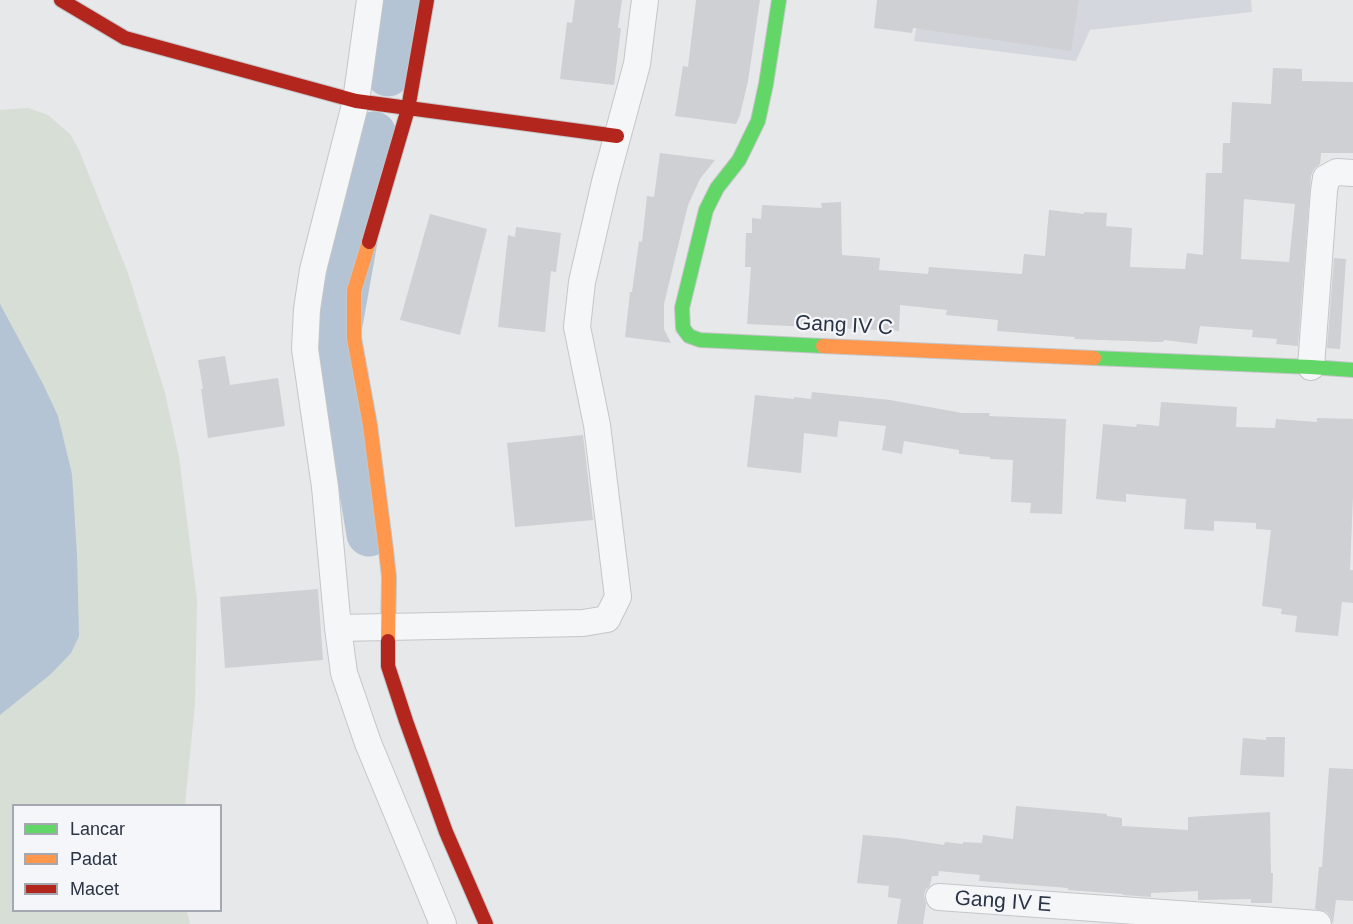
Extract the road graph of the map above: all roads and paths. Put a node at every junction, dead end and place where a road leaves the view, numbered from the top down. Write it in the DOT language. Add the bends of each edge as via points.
graph roads {
  1 [pos="61,0"];
  2 [pos="370,0"];
  3 [pos="427,0"];
  4 [pos="645,0"];
  5 [pos="778,0"];
  6 [pos="357,101"];
  7 [pos="408,109"];
  8 [pos="616,136"];
  9 [pos="1353,173"];
  10 [pos="1311,367"];
  11 [pos="1353,370"];
  12 [pos="338,628"];
  13 [pos="387,628"];
  14 [pos="939,897"];
  15 [pos="444,924"];
  16 [pos="486,924"];
  17 [pos="1318,924"];
  1 -- 6 [label="street" via="125,38"];
  2 -- 6 [label="street"];
  3 -- 7 [label="street"];
  4 -- 8 [label="street" via="637,64"];
  5 -- 10 [label="street, Gang IV C" via="758,121 739,160 706,210 682,308 683,327 689,336 700,340"];
  6 -- 7 [label="street"];
  6 -- 12 [label="street" via="313,270 305,349 325,487"];
  7 -- 8 [label="street"];
  7 -- 13 [label="street" via="354,291 354,338 387,550"];
  8 -- 13 [label="street" via="582,282 577,327 597,425 618,597 607,619 583,623"];
  9 -- 10 [label="street" via="1337,172 1326,178"];
  10 -- 11 [label="street, Gang IV C"];
  12 -- 13 [label="street"];
  12 -- 15 [label="street" via="344,673 368,743"];
  13 -- 16 [label="street" via="388,666 406,721 446,832"];
  14 -- 17 [label="street, Gang IV E"];
}
